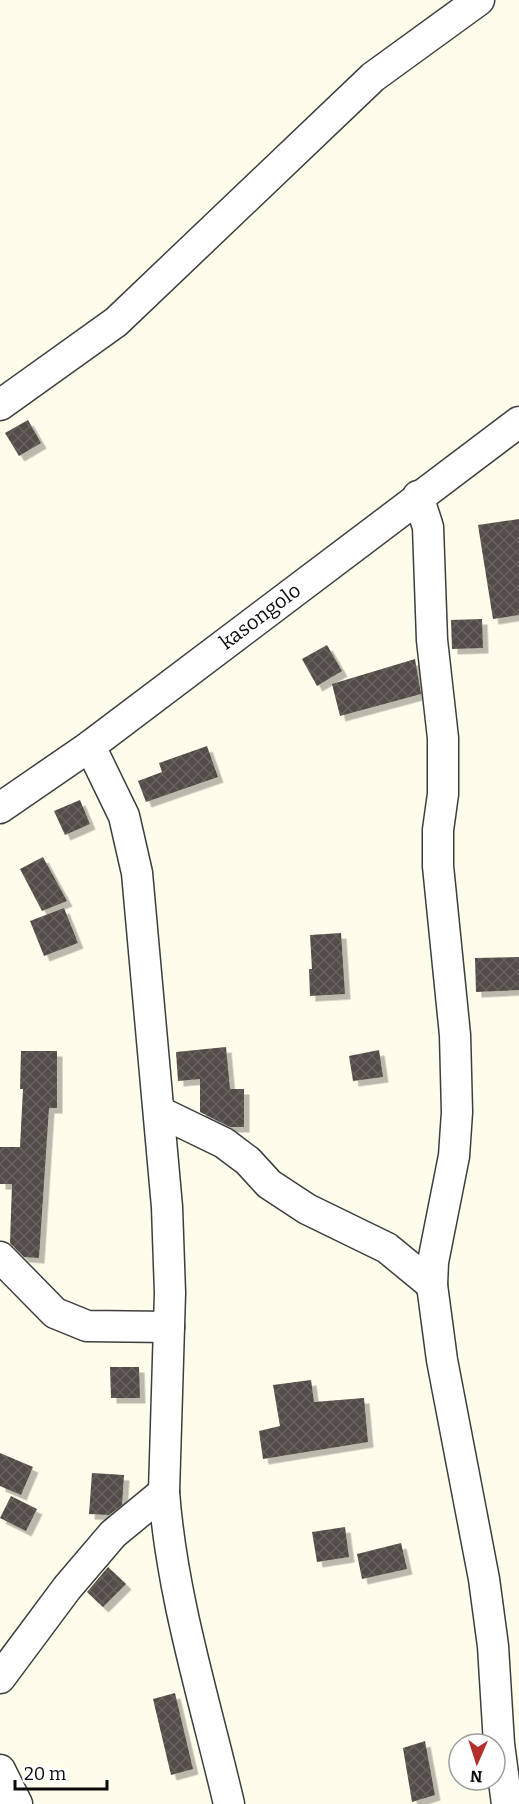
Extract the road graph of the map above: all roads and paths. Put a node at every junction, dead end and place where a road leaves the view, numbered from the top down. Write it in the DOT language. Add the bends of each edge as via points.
graph roads {
  1 [pos="478,0"];
  2 [pos="0,405"];
  3 [pos="519,422"];
  4 [pos="418,496"];
  5 [pos="90,746"];
  6 [pos="0,808"];
  7 [pos="160,1112"];
  8 [pos="0,1257"];
  9 [pos="432,1285"];
  10 [pos="169,1327"];
  11 [pos="164,1492"];
  12 [pos="0,1678"];
  13 [pos="0,1770"];
  14 [pos="17,1804"];
  15 [pos="229,1804"];
  16 [pos="507,1804"];
  1 -- 2 [label="street" via="373,77 116,322"];
  3 -- 4 [label="street, kasongolo"];
  4 -- 5 [label="street, kasongolo"];
  4 -- 9 [label="street" via="428,526 432,640 443,738 444,794 438,866 455,1035 457,1112 454,1156"];
  5 -- 6 [label="street, kasongolo"];
  5 -- 7 [label="street" via="107,778 132,844"];
  7 -- 9 [label="street" via="224,1143 269,1184 307,1209 387,1248"];
  7 -- 10 [label="street" via="167,1207"];
  8 -- 10 [label="street" via="55,1312 87,1326"];
  9 -- 16 [label="street" via="442,1360 484,1579"];
  10 -- 11 [label="street"];
  11 -- 12 [label="street" via="113,1534"];
  11 -- 15 [label="street" via="176,1582"];
  13 -- 14 [label="street"];
}
